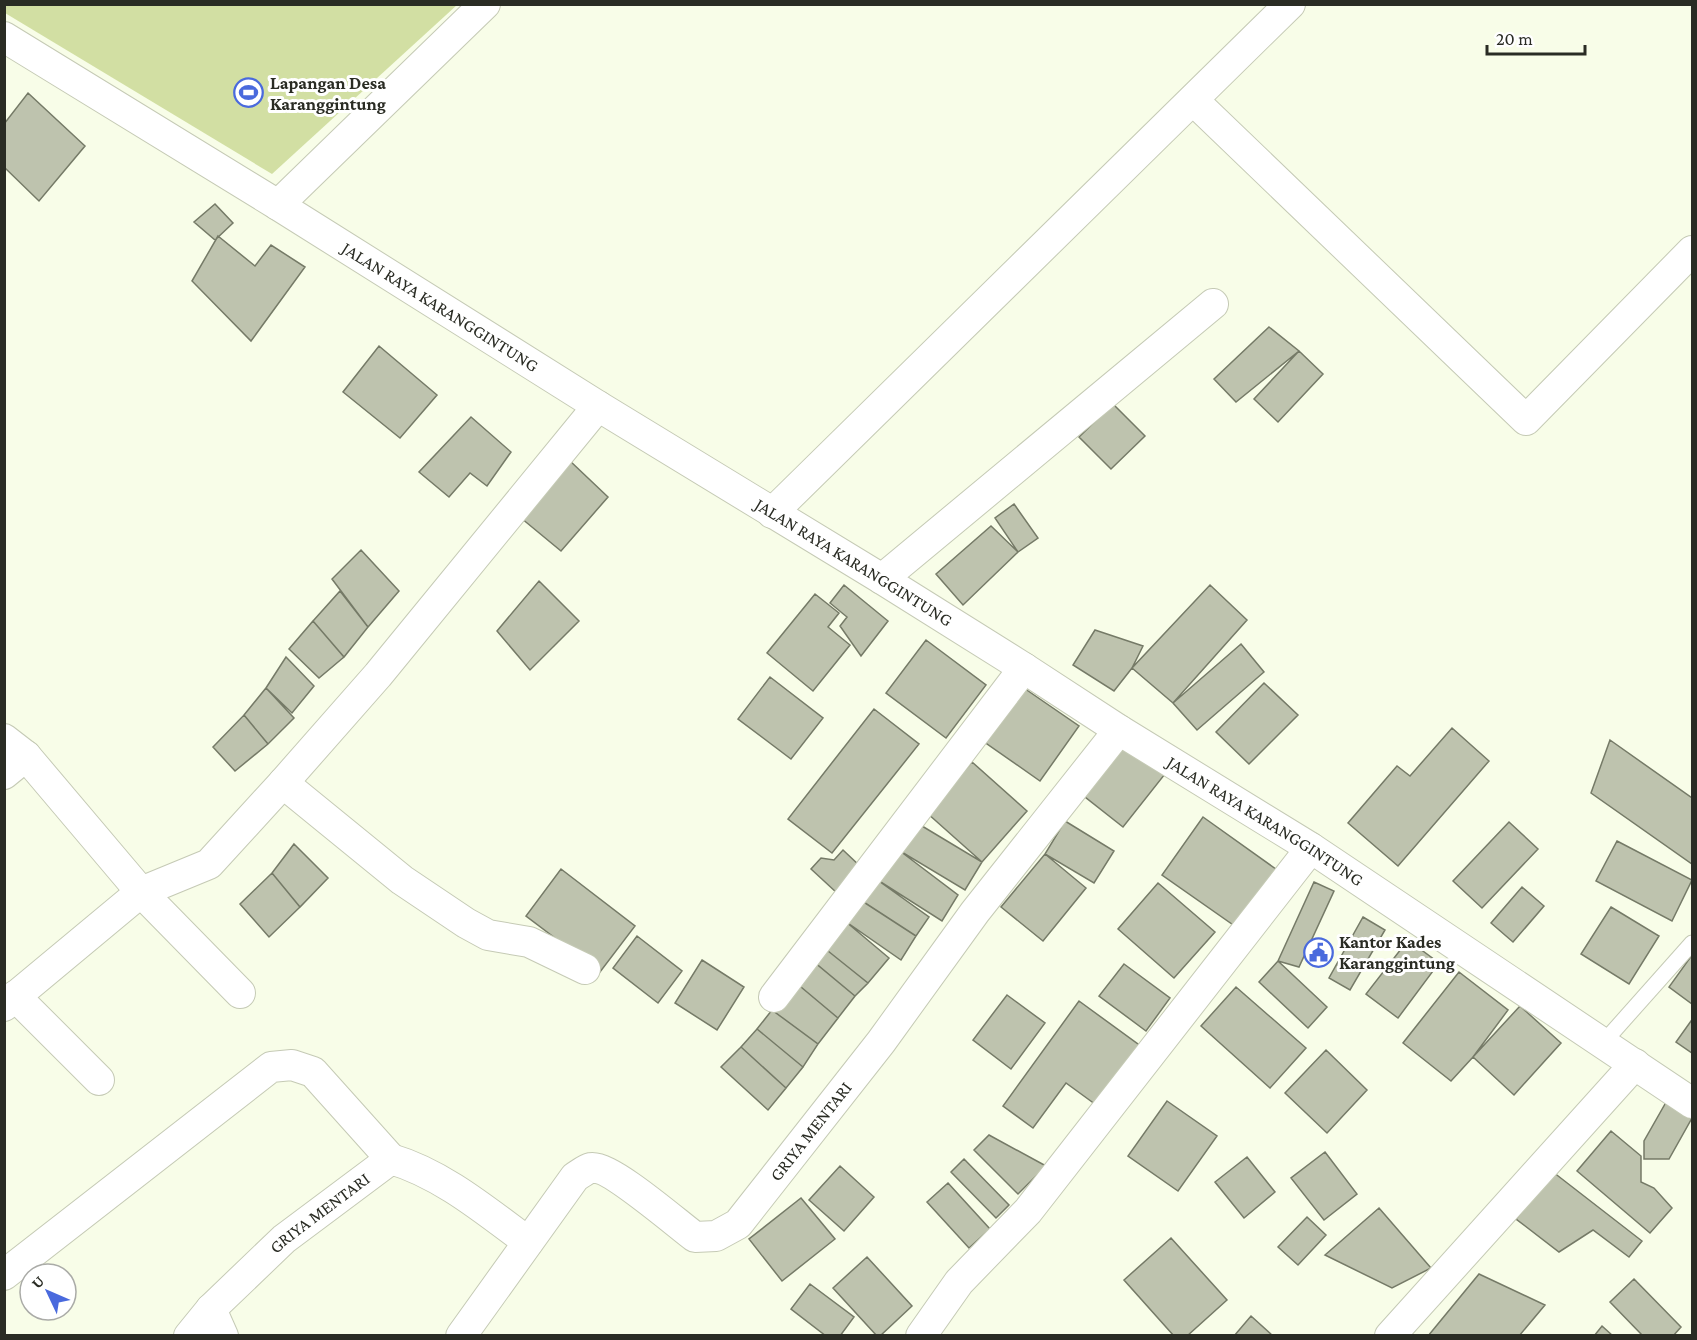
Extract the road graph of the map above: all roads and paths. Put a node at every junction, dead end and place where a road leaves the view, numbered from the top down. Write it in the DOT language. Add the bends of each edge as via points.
graph roads {
  1 [pos="485,4"];
  2 [pos="1290,4"];
  3 [pos="4,36"];
  4 [pos="1193,100"];
  5 [pos="278,205"];
  6 [pos="1692,251"];
  7 [pos="1213,304"];
  8 [pos="598,406"];
  9 [pos="772,513"];
  10 [pos="882,579"];
  11 [pos="1024,668"];
  12 [pos="1119,730"];
  13 [pos="12,756"];
  14 [pos="284,783"];
  15 [pos="1311,848"];
  16 [pos="141,891"];
  17 [pos="1692,943"];
  18 [pos="585,969"];
  19 [pos="240,993"];
  20 [pos="774,997"];
  21 [pos="10,1001"];
  22 [pos="1603,1043"];
  23 [pos="1635,1064"];
  24 [pos="99,1080"];
  25 [pos="1692,1102"];
  26 [pos="391,1159"];
  27 [pos="528,1242"];
  28 [pos="4,1275"];
  29 [pos="217,1322"];
  30 [pos="189,1335"];
  31 [pos="461,1335"];
  32 [pos="921,1335"];
  33 [pos="1390,1335"];
  1 -- 5 [label="street"];
  2 -- 4 [label="street"];
  3 -- 5 [label="street, JALAN RAYA KARANGGINTUNG"];
  4 -- 6 [label="street" via="1526,420"];
  4 -- 9 [label="street"];
  5 -- 8 [label="street, JALAN RAYA KARANGGINTUNG"];
  7 -- 10 [label="street"];
  8 -- 9 [label="street, JALAN RAYA KARANGGINTUNG"];
  8 -- 14 [label="street" via="378,675"];
  9 -- 10 [label="street, JALAN RAYA KARANGGINTUNG"];
  10 -- 11 [label="street, JALAN RAYA KARANGGINTUNG"];
  11 -- 12 [label="street, JALAN RAYA KARANGGINTUNG"];
  11 -- 20 [label="street"];
  12 -- 15 [label="street, JALAN RAYA KARANGGINTUNG"];
  12 -- 27 [label="street, GRIYA MENTARI" via="738,1224 716,1236 694,1237 618,1178 590,1168 575,1177"];
  13 -- 16 [label="street"];
  14 -- 16 [label="street" via="209,864"];
  14 -- 18 [label="street" via="402,880 466,923 488,934 529,942"];
  15 -- 22 [label="street, JALAN RAYA KARANGGINTUNG"];
  15 -- 32 [label="street" via="1028,1211 959,1282"];
  16 -- 19 [label="street"];
  16 -- 21 [label="street"];
  17 -- 22 [label="lane"];
  21 -- 24 [label="street"];
  22 -- 23 [label="street, JALAN RAYA KARANGGINTUNG"];
  23 -- 25 [label="street, JALAN RAYA KARANGGINTUNG"];
  23 -- 33 [label="street"];
  26 -- 27 [label="street" via="423,1171 470,1199"];
  26 -- 28 [label="street" via="313,1072 292,1065 271,1067"];
  26 -- 29 [label="street, GRIYA MENTARI" via="284,1239"];
  27 -- 31 [label="street, GRIYA MENTARI"];
  29 -- 30 [label="street, GRIYA MENTARI"];
}
